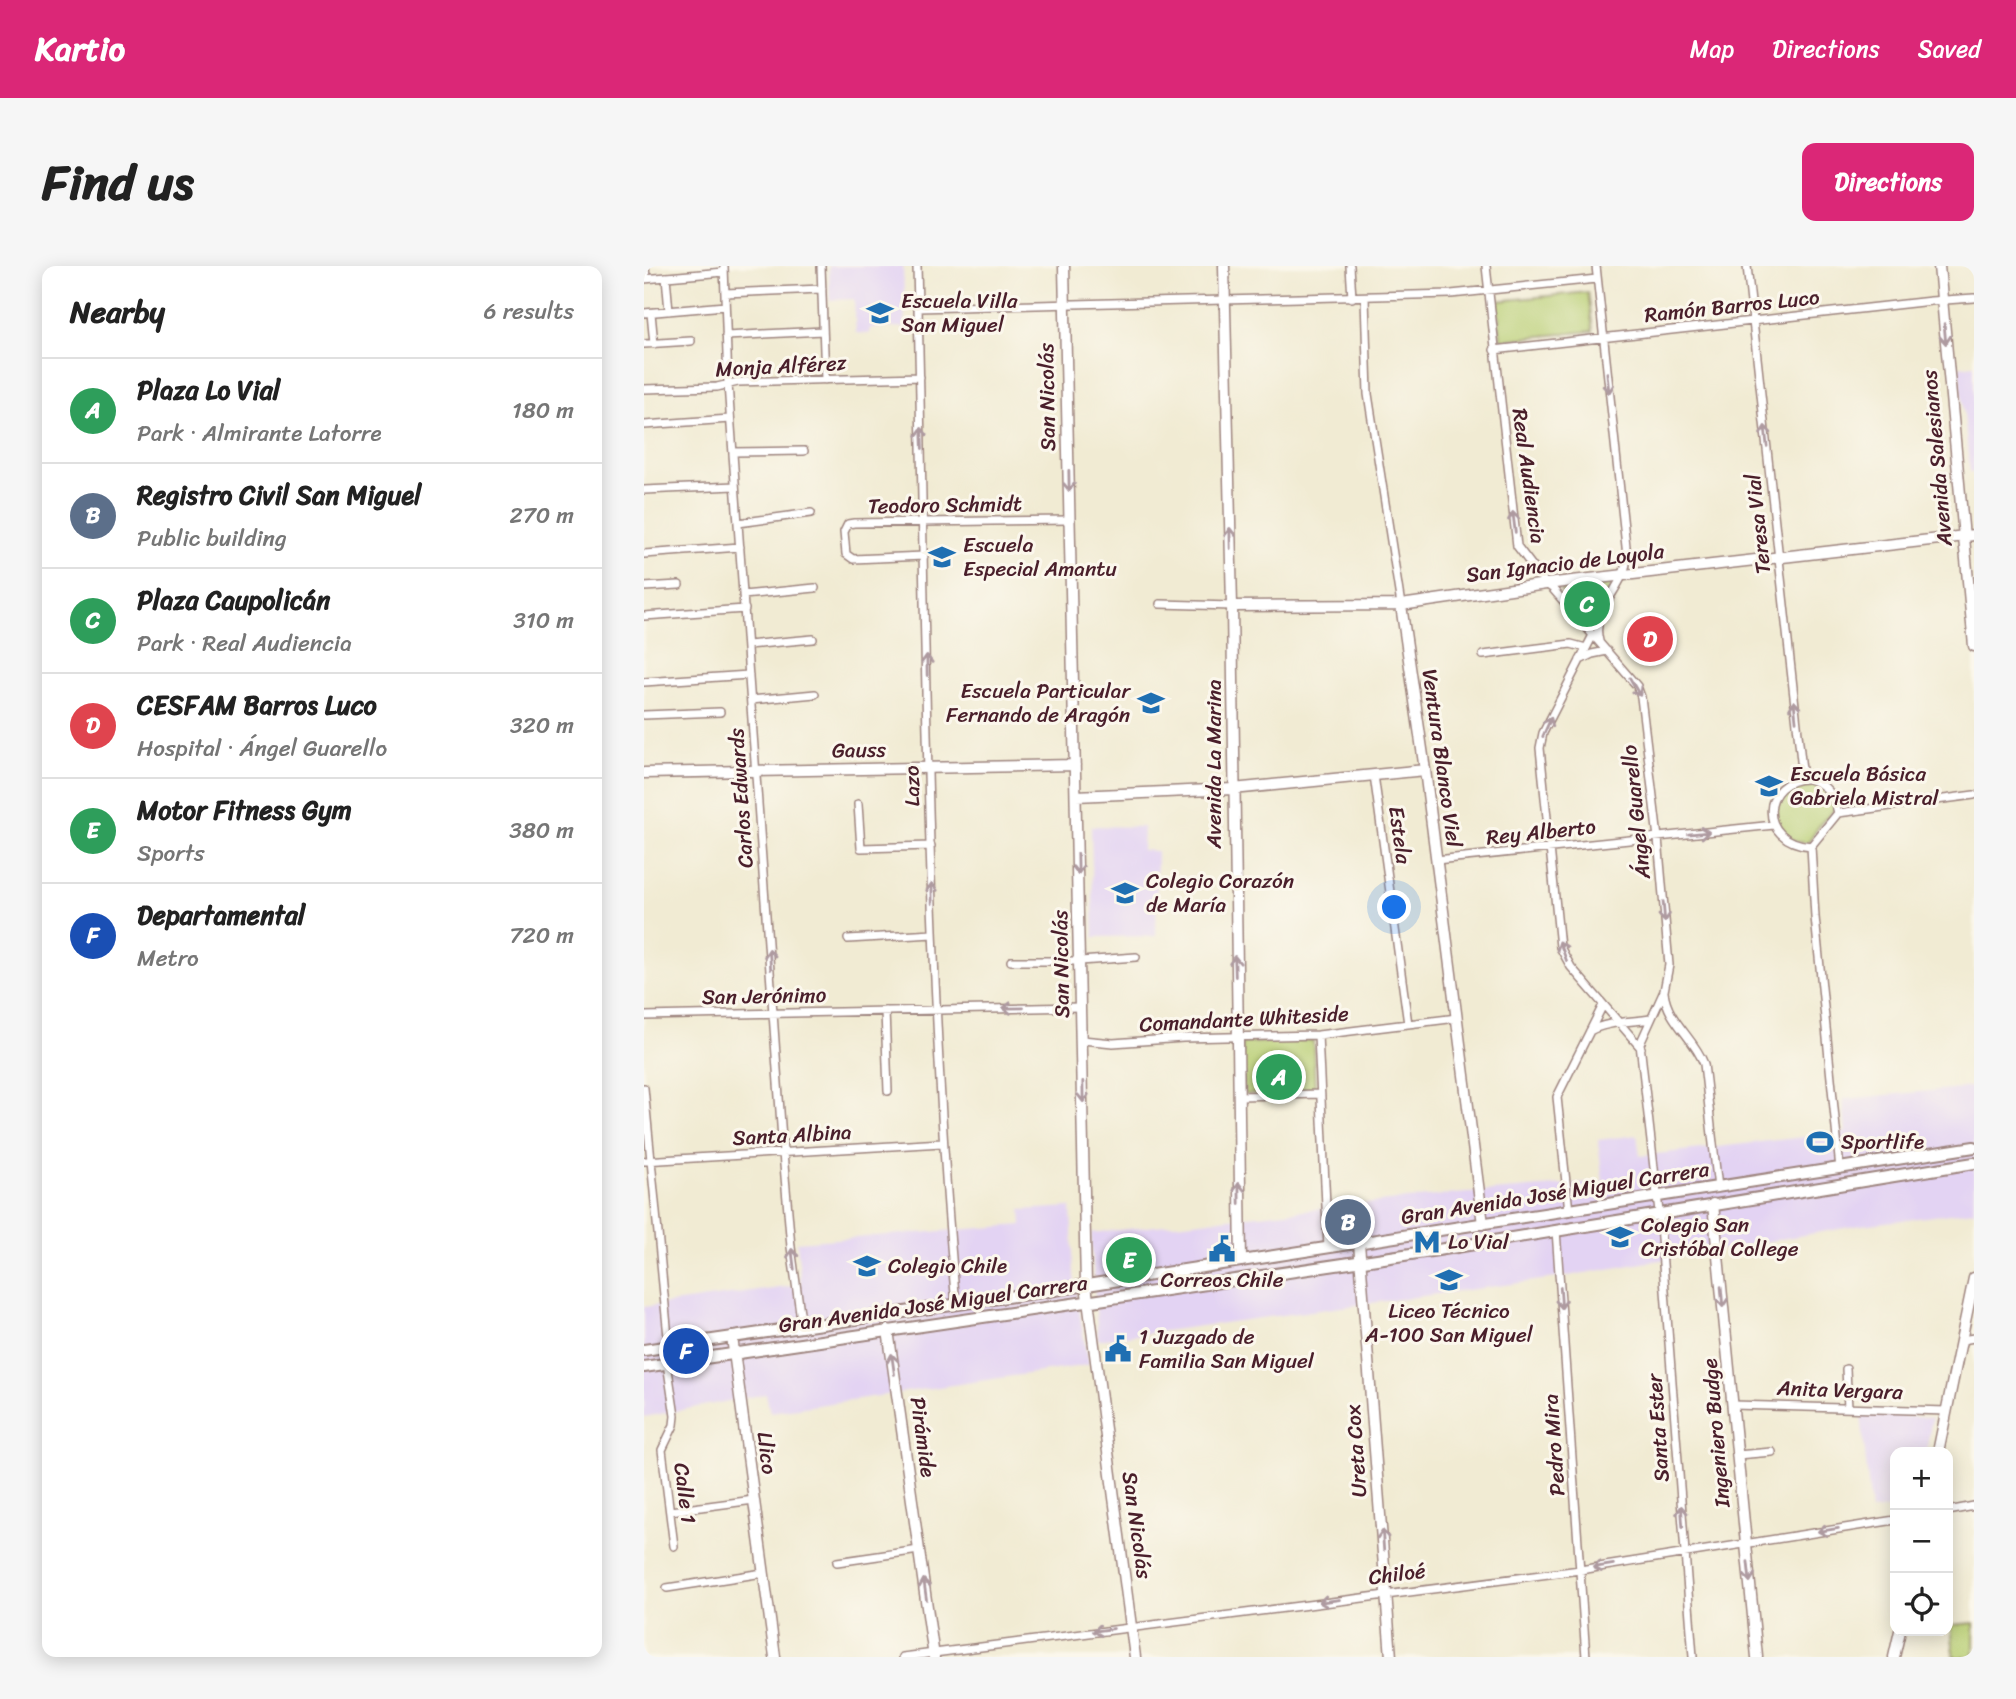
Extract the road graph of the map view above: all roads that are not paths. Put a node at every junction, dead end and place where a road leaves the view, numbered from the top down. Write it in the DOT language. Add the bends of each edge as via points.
graph roads {
  1 [pos="645,266"];
  2 [pos="821,266"];
  3 [pos="917,266"];
  4 [pos="1063,266"];
  5 [pos="1224,266"];
  6 [pos="1350,266"];
  7 [pos="1486,266"];
  8 [pos="1596,266"];
  9 [pos="1748,266"];
  10 [pos="1939,266"];
  11 [pos="724,269"];
  12 [pos="666,277"];
  13 [pos="645,279"];
  14 [pos="1597,279"];
  15 [pos="822,289"];
  16 [pos="1488,291"];
  17 [pos="725,293"];
  18 [pos="1352,298"];
  19 [pos="1365,298"];
  20 [pos="1974,298"];
  21 [pos="1942,300"];
  22 [pos="1224,301"];
  23 [pos="1065,305"];
  24 [pos="725,306"];
  25 [pos="918,308"];
  26 [pos="669,311"];
  27 [pos="648,313"];
  28 [pos="1753,321"];
  29 [pos="823,331"];
  30 [pos="726,336"];
  31 [pos="1603,338"];
  32 [pos="691,341"];
  33 [pos="644,344"];
  34 [pos="654,344"];
  35 [pos="1494,350"];
  36 [pos="920,377"];
  37 [pos="825,380"];
  38 [pos="728,384"];
  39 [pos="644,389"];
  40 [pos="730,419"];
  41 [pos="644,425"];
  42 [pos="804,451"];
  43 [pos="733,452"];
  44 [pos="735,485"];
  45 [pos="644,490"];
  46 [pos="811,513"];
  47 [pos="1069,520"];
  48 [pos="923,522"];
  49 [pos="738,523"];
  50 [pos="1969,535"];
  51 [pos="740,547"];
  52 [pos="644,554"];
  53 [pos="924,556"];
  54 [pos="1779,557"];
  55 [pos="1623,575"];
  56 [pos="1546,584"];
  57 [pos="679,585"];
  58 [pos="644,587"];
  59 [pos="815,588"];
  60 [pos="744,595"];
  61 [pos="1160,604"];
  62 [pos="1401,605"];
  63 [pos="1232,606"];
  64 [pos="744,609"];
  65 [pos="644,616"];
  66 [pos="1598,617"];
  67 [pos="1582,622"];
  68 [pos="1593,635"];
  69 [pos="813,639"];
  70 [pos="1974,640"];
  71 [pos="1600,643"];
  72 [pos="747,645"];
  73 [pos="1974,646"];
  74 [pos="1586,648"];
  75 [pos="1607,652"];
  76 [pos="1483,655"];
  77 [pos="1579,661"];
  78 [pos="749,675"];
  79 [pos="644,682"];
  80 [pos="815,694"];
  81 [pos="751,700"];
  82 [pos="720,712"];
  83 [pos="644,716"];
  84 [pos="1076,765"];
  85 [pos="929,768"];
  86 [pos="1425,770"];
  87 [pos="757,772"];
  88 [pos="644,773"];
  89 [pos="1374,775"];
  90 [pos="1802,779"];
  91 [pos="1233,789"];
  92 [pos="1974,795"];
  93 [pos="1076,796"];
  94 [pos="858,804"];
  95 [pos="1838,813"];
  96 [pos="1774,825"];
  97 [pos="1658,838"];
  98 [pos="931,846"];
  99 [pos="1811,846"];
  100 [pos="1550,849"];
  101 [pos="1436,860"];
  102 [pos="933,934"];
  103 [pos="848,939"];
  104 [pos="1136,957"];
  105 [pos="1011,961"];
  106 [pos="1080,961"];
  107 [pos="1664,991"];
  108 [pos="1603,1006"];
  109 [pos="1081,1007"];
  110 [pos="935,1010"];
  111 [pos="885,1011"];
  112 [pos="774,1013"];
  113 [pos="644,1016"];
  114 [pos="1457,1018"];
  115 [pos="1650,1019"];
  116 [pos="1408,1024"];
  117 [pos="1619,1024"];
  118 [pos="1590,1031"];
  119 [pos="1318,1035"];
  120 [pos="1238,1038"];
  121 [pos="1082,1040"];
  122 [pos="1641,1049"];
  123 [pos="644,1088"];
  124 [pos="888,1091"];
  125 [pos="1320,1094"];
  126 [pos="1239,1096"];
  127 [pos="942,1143"];
  128 [pos="1974,1147"];
  129 [pos="783,1153"];
  130 [pos="647,1161"];
  131 [pos="1974,1163"];
  132 [pos="1840,1169"];
  133 [pos="1830,1185"];
  134 [pos="1718,1188"];
  135 [pos="1657,1197"];
  136 [pos="1713,1204"];
  137 [pos="1569,1211"];
  138 [pos="1659,1212"];
  139 [pos="1483,1224"];
  140 [pos="1556,1230"];
  141 [pos="1359,1243"];
  142 [pos="1328,1248"];
  143 [pos="1361,1260"];
  144 [pos="1241,1261"];
  145 [pos="1974,1278"];
  146 [pos="1086,1285"];
  147 [pos="1087,1301"];
  148 [pos="956,1305"];
  149 [pos="881,1315"];
  150 [pos="802,1327"];
  151 [pos="888,1330"];
  152 [pos="732,1337"];
  153 [pos="1974,1338"];
  154 [pos="1962,1340"];
  155 [pos="669,1347"];
  156 [pos="644,1350"];
  157 [pos="734,1352"];
  158 [pos="667,1363"];
  159 [pos="644,1367"];
  160 [pos="1846,1369"];
  161 [pos="1733,1405"];
  162 [pos="1848,1408"];
  163 [pos="1947,1411"];
  164 [pos="1939,1447"];
  165 [pos="1772,1452"];
  166 [pos="1738,1455"];
  167 [pos="754,1500"];
  168 [pos="1974,1506"];
  169 [pos="1953,1510"];
  170 [pos="670,1511"];
  171 [pos="1890,1521"];
  172 [pos="1746,1544"];
  173 [pos="674,1546"];
  174 [pos="919,1550"];
  175 [pos="1685,1553"];
  176 [pos="836,1562"];
  177 [pos="1580,1570"];
  178 [pos="763,1573"];
  179 [pos="667,1588"];
  180 [pos="1387,1593"];
  181 [pos="1131,1627"];
  182 [pos="1899,1636"];
  183 [pos="934,1655"];
  184 [pos="775,1657"];
  185 [pos="903,1657"];
  186 [pos="1135,1657"];
  187 [pos="1391,1657"];
  188 [pos="1586,1657"];
  189 [pos="1693,1657"];
  190 [pos="1757,1657"];
  191 [pos="1895,1657"];
  1 -- 13 [label="street"];
  2 -- 15 [label="street"];
  3 -- 25 [label="street, Lazo"];
  4 -- 23 [label="street, San Nicolás"];
  5 -- 22 [label="street, Avenida La Marina"];
  6 -- 18 [label="street"];
  7 -- 16 [label="street, Real Audiencia"];
  8 -- 14 [label="street"];
  9 -- 28 [label="street, Teresa Vial"];
  10 -- 21 [label="street, Avenida Salesianos"];
  11 -- 12 [label="street"];
  11 -- 17 [label="street, Carlos Edwards"];
  12 -- 13 [label="street"];
  12 -- 26 [label="street"];
  14 -- 16 [label="street"];
  14 -- 31 [label="street"];
  15 -- 17 [label="street"];
  15 -- 29 [label="street"];
  16 -- 19 [label="street"];
  16 -- 35 [label="street, Real Audiencia"];
  17 -- 24 [label="street, Carlos Edwards"];
  18 -- 19 [label="street"];
  18 -- 22 [label="street"];
  19 -- 62 [label="street, Ventura Blanco Viel" via="1366,378"];
  20 -- 21 [label="street, Ramón Barros Luco"];
  21 -- 28 [label="street, Ramón Barros Luco"];
  21 -- 50 [label="street, Avenida Salesianos, one-way"];
  22 -- 23 [label="street"];
  63 -- 22 [label="street, Avenida La Marina, one-way"];
  23 -- 25 [label="street"];
  23 -- 47 [label="street, San Nicolás, one-way"];
  24 -- 26 [label="street"];
  24 -- 30 [label="street, Carlos Edwards"];
  25 -- 36 [label="street, Lazo"];
  26 -- 27 [label="street"];
  27 -- 34 [label="street"];
  28 -- 31 [label="street, Ramón Barros Luco"];
  54 -- 28 [label="street, Teresa Vial, one-way"];
  29 -- 30 [label="street"];
  29 -- 37 [label="street"];
  30 -- 38 [label="street, Carlos Edwards"];
  31 -- 35 [label="street, Ramón Barros Luco"];
  31 -- 55 [label="street, one-way" via="1627,556"];
  32 -- 34 [label="street"];
  33 -- 34 [label="street"];
  56 -- 35 [label="street, Real Audiencia, one-way" via="1517,546"];
  36 -- 37 [label="street, Monja Alférez"];
  48 -- 36 [label="street, Lazo, one-way"];
  37 -- 38 [label="street, Monja Alférez"];
  38 -- 39 [label="street, Monja Alférez"];
  38 -- 40 [label="street, Carlos Edwards"];
  40 -- 41 [label="street"];
  40 -- 43 [label="street, Carlos Edwards"];
  42 -- 43 [label="street"];
  43 -- 44 [label="street, Carlos Edwards"];
  44 -- 45 [label="street"];
  44 -- 49 [label="street, Carlos Edwards"];
  46 -- 49 [label="street"];
  47 -- 48 [label="street, Teodoro Schmidt"];
  47 -- 84 [label="street, San Nicolás"];
  48 -- 53 [label="street, Lazo"];
  48 -- 53 [label="street, Teodoro Schmidt" via="854,523 844,532 846,554 853,559"];
  49 -- 51 [label="street, Carlos Edwards"];
  50 -- 54 [label="street, San Ignacio de Loyola"];
  50 -- 70 [label="street, Avenida Salesianos"];
  51 -- 52 [label="street"];
  51 -- 60 [label="street, Carlos Edwards"];
  85 -- 53 [label="street, Lazo, one-way"];
  54 -- 55 [label="street, San Ignacio de Loyola"];
  90 -- 54 [label="street, Teresa Vial, one-way"];
  55 -- 56 [label="street, San Ignacio de Loyola"];
  55 -- 66 [label="street"];
  56 -- 62 [label="street, San Ignacio de Loyola"];
  56 -- 67 [label="street, Real Audiencia"];
  57 -- 58 [label="street"];
  59 -- 60 [label="street"];
  60 -- 64 [label="street, Carlos Edwards"];
  61 -- 63 [label="street, San Ignacio de Loyola"];
  62 -- 63 [label="street, San Ignacio de Loyola"];
  62 -- 86 [label="street, Ventura Blanco Viel"];
  63 -- 91 [label="street, Avenida La Marina"];
  64 -- 65 [label="street"];
  64 -- 72 [label="street, Carlos Edwards"];
  66 -- 67 [label="street"];
  66 -- 71 [label="street"];
  67 -- 68 [label="street, Real Audiencia"];
  68 -- 71 [label="street, Ángel Guarello"];
  68 -- 74 [label="street"];
  69 -- 72 [label="street"];
  70 -- 73 [label="street, Avenida Salesianos"];
  71 -- 75 [label="street, Ángel Guarello"];
  72 -- 78 [label="street, Carlos Edwards"];
  74 -- 76 [label="street" via="1570,644"];
  74 -- 77 [label="street"];
  75 -- 77 [label="street"];
  75 -- 97 [label="street, Ángel Guarello, one-way" via="1641,694"];
  100 -- 77 [label="street, one-way" via="1541,741"];
  78 -- 79 [label="street"];
  78 -- 81 [label="street, Carlos Edwards"];
  80 -- 81 [label="street"];
  81 -- 87 [label="street, Carlos Edwards"];
  82 -- 83 [label="street"];
  84 -- 85 [label="street, Gauss"];
  84 -- 93 [label="street, San Nicolás"];
  85 -- 87 [label="street, Gauss"];
  85 -- 98 [label="street, Lazo"];
  86 -- 89 [label="street"];
  86 -- 101 [label="street, Ventura Blanco Viel"];
  87 -- 88 [label="street, Gauss"];
  112 -- 87 [label="street, Carlos Edwards, one-way"];
  89 -- 91 [label="street"];
  89 -- 116 [label="street, Estela"];
  90 -- 95 [label="street" via="1828,789"];
  90 -- 96 [label="street" via="1776,794"];
  91 -- 93 [label="street"];
  120 -- 91 [label="street, Avenida La Marina, one-way"];
  92 -- 95 [label="street"];
  93 -- 106 [label="street, San Nicolás, one-way"];
  94 -- 98 [label="street" via="861,848"];
  95 -- 99 [label="street"];
  97 -- 96 [label="street, Rey Alberto, one-way"];
  96 -- 99 [label="street" via="1786,840"];
  97 -- 100 [label="street, Rey Alberto"];
  97 -- 107 [label="street, Ángel Guarello, one-way" via="1669,965"];
  102 -- 98 [label="street, Lazo, one-way"];
  99 -- 132 [label="street"];
  100 -- 101 [label="street, Rey Alberto"];
  108 -- 100 [label="street, one-way" via="1570,967 1560,947"];
  101 -- 114 [label="street, Ventura Blanco Viel"];
  102 -- 103 [label="street"];
  102 -- 110 [label="street, Lazo"];
  104 -- 106 [label="street"];
  105 -- 106 [label="street"];
  106 -- 109 [label="street, San Nicolás"];
  107 -- 115 [label="street, Ángel Guarello"];
  107 -- 134 [label="street, Ángel Guarello" via="1670,1015 1704,1064"];
  108 -- 117 [label="street"];
  108 -- 118 [label="street"];
  109 -- 110 [label="street, San Jerónimo, one-way"];
  109 -- 121 [label="street, San Nicolás"];
  110 -- 111 [label="street, San Jerónimo"];
  110 -- 127 [label="street, Lazo"];
  111 -- 112 [label="street, San Jerónimo"];
  111 -- 124 [label="street"];
  112 -- 113 [label="street, San Jerónimo"];
  112 -- 129 [label="street, Carlos Edwards"];
  114 -- 116 [label="street, Comandante Whiteside"];
  114 -- 139 [label="street, Ventura Blanco Viel"];
  115 -- 117 [label="street"];
  115 -- 122 [label="street, Ángel Guarello"];
  116 -- 119 [label="street, Comandante Whiteside"];
  117 -- 118 [label="street" via="1604,1024"];
  117 -- 122 [label="street"];
  118 -- 137 [label="street" via="1557,1097"];
  119 -- 120 [label="street, Comandante Whiteside"];
  119 -- 125 [label="street"];
  120 -- 121 [label="street, Comandante Whiteside"];
  120 -- 126 [label="street, Avenida La Marina"];
  121 -- 146 [label="street, San Nicolás, one-way"];
  122 -- 135 [label="street, Santa Ester"];
  123 -- 130 [label="street"];
  125 -- 126 [label="street"];
  125 -- 142 [label="street"];
  144 -- 126 [label="street, Avenida La Marina, one-way"];
  127 -- 129 [label="street, Santa Albina"];
  127 -- 148 [label="street, Lazo"];
  128 -- 132 [label="main road, Gran Avenida José Miguel Carrera"];
  129 -- 130 [label="street, Santa Albina"];
  150 -- 129 [label="street, Carlos Edwards, one-way"];
  130 -- 155 [label="street"];
  131 -- 133 [label="main road, Gran Avenida José Miguel Carrera"];
  132 -- 133 [label="main road"];
  132 -- 134 [label="main road, Gran Avenida José Miguel Carrera"];
  133 -- 136 [label="main road, Gran Avenida José Miguel Carrera"];
  134 -- 135 [label="main road, Gran Avenida José Miguel Carrera"];
  135 -- 137 [label="main road, Gran Avenida José Miguel Carrera"];
  135 -- 138 [label="street, Santa Ester"];
  136 -- 138 [label="main road, Gran Avenida José Miguel Carrera"];
  136 -- 161 [label="street, Ingeniero Budge, one-way"];
  137 -- 139 [label="main road, Gran Avenida José Miguel Carrera"];
  138 -- 140 [label="main road, Gran Avenida José Miguel Carrera"];
  175 -- 138 [label="street, Santa Ester, one-way"];
  139 -- 141 [label="main road, Gran Avenida José Miguel Carrera"];
  140 -- 143 [label="main road, Gran Avenida José Miguel Carrera"];
  140 -- 177 [label="street, Pedro Mira, one-way"];
  141 -- 142 [label="main road, Gran Avenida José Miguel Carrera"];
  141 -- 143 [label="street, Ureta Cox"];
  142 -- 144 [label="main road, Gran Avenida José Miguel Carrera"];
  143 -- 147 [label="main road, Gran Avenida José Miguel Carrera"];
  180 -- 143 [label="street, Ureta Cox, one-way"];
  144 -- 146 [label="main road, Gran Avenida José Miguel Carrera"];
  145 -- 154 [label="street"];
  146 -- 147 [label="street, San Nicolás"];
  146 -- 148 [label="main road, Gran Avenida José Miguel Carrera"];
  147 -- 151 [label="main road, Gran Avenida José Miguel Carrera"];
  147 -- 181 [label="street, San Nicolás"];
  148 -- 149 [label="main road, Gran Avenida José Miguel Carrera"];
  149 -- 150 [label="main road, Gran Avenida José Miguel Carrera"];
  149 -- 151 [label="main road"];
  150 -- 152 [label="main road, Gran Avenida José Miguel Carrera"];
  151 -- 157 [label="main road, Gran Avenida José Miguel Carrera"];
  174 -- 151 [label="street, Pirámide, one-way"];
  152 -- 155 [label="main road, Gran Avenida José Miguel Carrera"];
  152 -- 157 [label="street, Llico"];
  153 -- 154 [label="street"];
  154 -- 163 [label="street"];
  155 -- 156 [label="main road, Gran Avenida José Miguel Carrera"];
  157 -- 158 [label="main road, Gran Avenida José Miguel Carrera"];
  157 -- 167 [label="street, Llico"];
  158 -- 159 [label="main road, Gran Avenida José Miguel Carrera"];
  158 -- 170 [label="street, Calle 1" via="675,1416 663,1450"];
  160 -- 162 [label="street"];
  161 -- 162 [label="street, Anita Vergara"];
  161 -- 166 [label="street, Ingeniero Budge"];
  162 -- 163 [label="street, Anita Vergara"];
  163 -- 164 [label="street"];
  165 -- 166 [label="street"];
  166 -- 172 [label="street, Ingeniero Budge"];
  167 -- 170 [label="street"];
  167 -- 178 [label="street, Llico"];
  168 -- 169 [label="street"];
  170 -- 173 [label="street, Calle 1"];
  171 -- 172 [label="street, Chiloé, one-way"];
  172 -- 175 [label="street, Chiloé"];
  172 -- 190 [label="street, Ingeniero Budge, one-way"];
  174 -- 176 [label="street"];
  183 -- 174 [label="street, Pirámide, one-way"];
  175 -- 177 [label="street, Chiloé, one-way"];
  175 -- 189 [label="street, Santa Ester"];
  177 -- 180 [label="street, Chiloé"];
  177 -- 188 [label="street, Pedro Mira"];
  178 -- 179 [label="street"];
  178 -- 184 [label="street, Llico"];
  180 -- 181 [label="street, Chiloé, one-way"];
  180 -- 187 [label="street, Ureta Cox"];
  181 -- 183 [label="street, Chiloé, one-way"];
  181 -- 186 [label="street, San Nicolás"];
  182 -- 191 [label="street"];
  183 -- 185 [label="street, Chiloé"];
}
